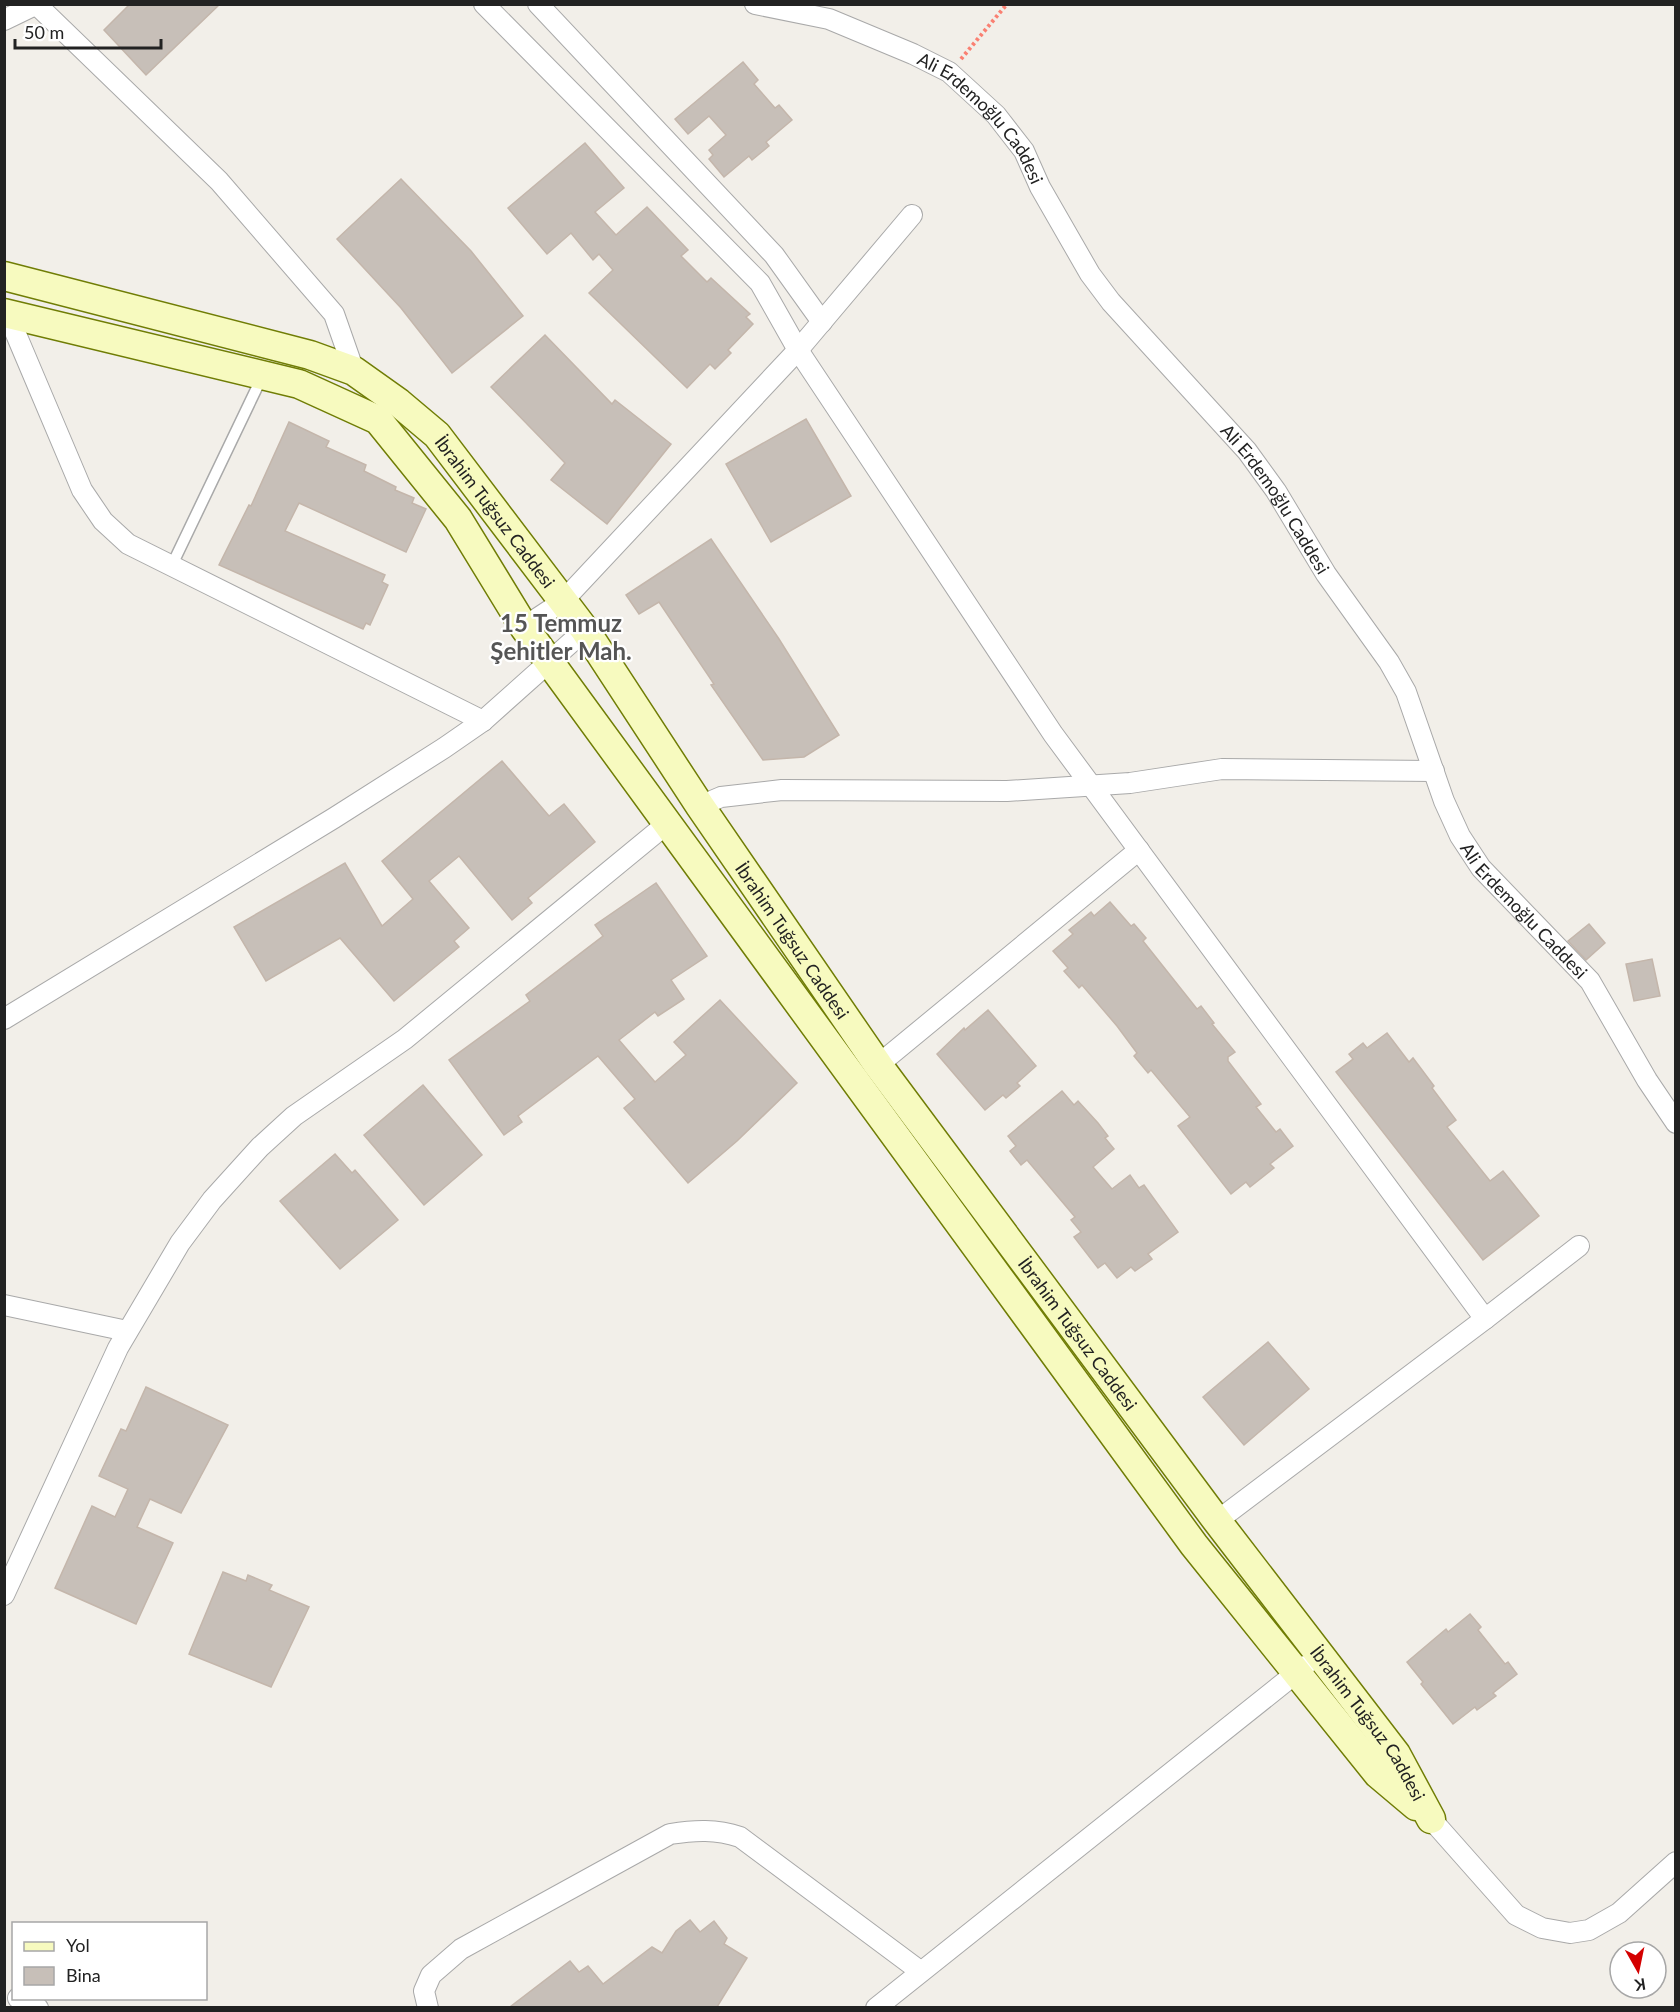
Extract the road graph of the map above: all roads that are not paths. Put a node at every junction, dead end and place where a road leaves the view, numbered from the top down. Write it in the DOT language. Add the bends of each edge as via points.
graph roads {
  1 [pos="484,4"];
  2 [pos="538,4"];
  3 [pos="755,4"];
  4 [pos="36,5"];
  5 [pos="4,20"];
  6 [pos="912,216"];
  7 [pos="4,276"];
  8 [pos="6,313"];
  9 [pos="822,322"];
  10 [pos="798,350"];
  11 [pos="354,371"];
  12 [pos="263,375"];
  13 [pos="172,565"];
  14 [pos="562,602"];
  15 [pos="524,627"];
  16 [pos="585,630"];
  17 [pos="550,661"];
  18 [pos="483,721"];
  19 [pos="1434,771"];
  20 [pos="1091,786"];
  21 [pos="700,806"];
  22 [pos="669,822"];
  23 [pos="1139,850"];
  24 [pos="4,1019"];
  25 [pos="878,1065"];
  26 [pos="1676,1123"];
  27 [pos="1579,1246"];
  28 [pos="4,1305"];
  29 [pos="1485,1319"];
  30 [pos="127,1331"];
  31 [pos="1216,1521"];
  32 [pos="4,1595"];
  33 [pos="1319,1655"];
  34 [pos="1297,1673"];
  35 [pos="1431,1819"];
  36 [pos="1676,1862"];
  37 [pos="920,1971"];
  38 [pos="22,2000"];
  39 [pos="38,2007"];
  40 [pos="428,2007"];
  41 [pos="876,2007"];
  1 -- 10 [label="street" via="760,283"];
  2 -- 9 [label="street" via="774,255"];
  3 -- 19 [label="street, Ali Erdemoğlu Caddesi" via="829,18 871,35 949,72 996,114 1024,151 1090,274 1162,362 1247,451 1270,483 1326,574 1389,662 1406,692"];
  4 -- 5 [label="street"];
  4 -- 11 [label="street" via="219,181 334,314"];
  6 -- 9 [label="street"];
  7 -- 11 [label="street, İbrahim Tuğsuz Caddesi" via="310,355"];
  8 -- 12 [label="street, İbrahim Tuğsuz Caddesi"];
  8 -- 13 [label="street" via="82,489 103,521 128,544"];
  9 -- 10 [label="street"];
  10 -- 14 [label="street"];
  10 -- 20 [label="street"];
  11 -- 14 [label="street, İbrahim Tuğsuz Caddesi" via="437,435"];
  12 -- 13 [label="lane"];
  12 -- 15 [label="street, İbrahim Tuğsuz Caddesi" via="299,384 378,420 458,519"];
  13 -- 18 [label="street"];
  14 -- 15 [label="street"];
  14 -- 16 [label="street, İbrahim Tuğsuz Caddesi"];
  15 -- 17 [label="street, İbrahim Tuğsuz Caddesi"];
  16 -- 17 [label="street"];
  16 -- 21 [label="street, İbrahim Tuğsuz Caddesi"];
  17 -- 18 [label="street"];
  17 -- 22 [label="street, İbrahim Tuğsuz Caddesi"];
  18 -- 24 [label="street" via="334,818"];
  19 -- 20 [label="street" via="1222,769"];
  19 -- 26 [label="street, Ali Erdemoğlu Caddesi" via="1460,836 1481,868 1590,981"];
  20 -- 21 [label="street" via="1007,791 782,790 721,797"];
  20 -- 23 [label="street"];
  21 -- 25 [label="street, İbrahim Tuğsuz Caddesi"];
  22 -- 30 [label="street" via="405,1039 294,1116 260,1147 180,1243"];
  22 -- 34 [label="street, İbrahim Tuğsuz Caddesi" via="1194,1545"];
  23 -- 25 [label="street"];
  23 -- 29 [label="street"];
  25 -- 31 [label="street, İbrahim Tuğsuz Caddesi"];
  27 -- 29 [label="street"];
  28 -- 30 [label="street"];
  29 -- 31 [label="street"];
  30 -- 32 [label="street"];
  31 -- 33 [label="street, İbrahim Tuğsuz Caddesi"];
  33 -- 34 [label="street"];
  33 -- 35 [label="street, İbrahim Tuğsuz Caddesi" via="1396,1754"];
  34 -- 35 [label="street, İbrahim Tuğsuz Caddesi" via="1378,1774"];
  34 -- 37 [label="street"];
  35 -- 36 [label="street, İbrahim Tuğsuz Caddesi" via="1516,1915 1542,1928 1570,1933 1589,1930 1619,1913"];
  37 -- 40 [label="street" via="740,1837 720,1830 690,1831 670,1834 461,1949 431,1975 424,1991"];
  37 -- 41 [label="street"];
  38 -- 39 [label="street"];
}
